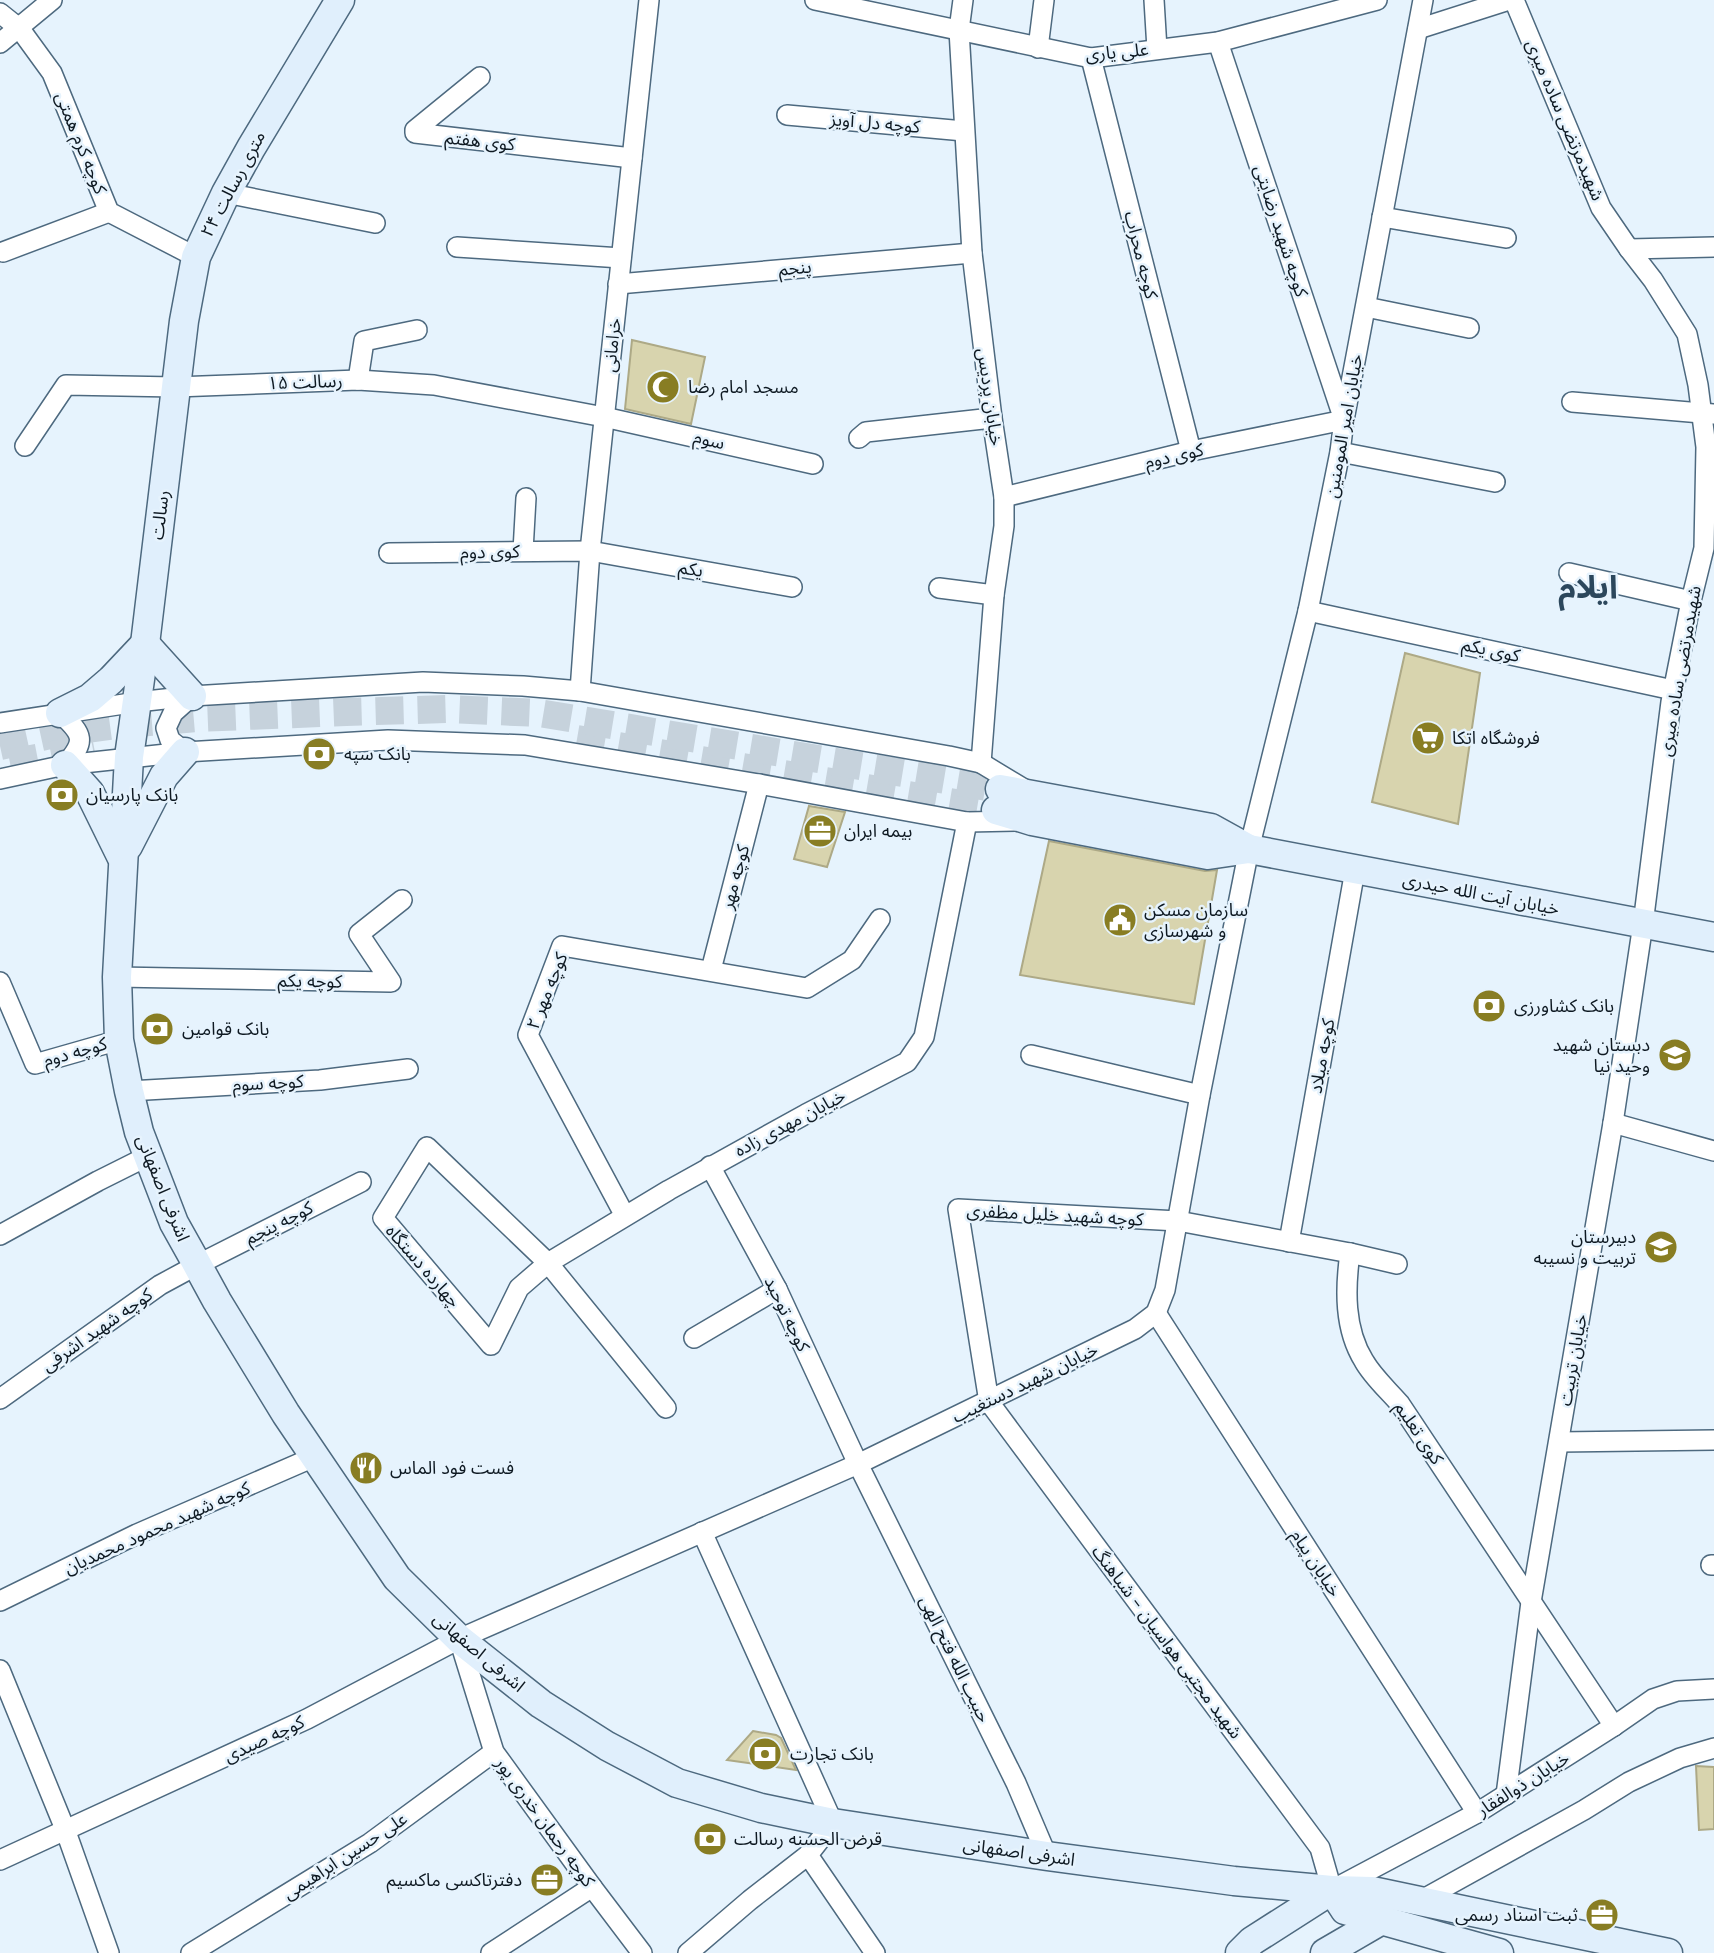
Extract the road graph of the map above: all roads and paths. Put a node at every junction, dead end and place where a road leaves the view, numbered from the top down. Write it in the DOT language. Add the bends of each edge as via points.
graph roads {
  1 [pos="52,0"];
  2 [pos="340,0"];
  3 [pos="649,0"];
  4 [pos="815,0"];
  5 [pos="963,0"];
  6 [pos="1044,0"];
  7 [pos="1154,0"];
  8 [pos="1377,0"];
  9 [pos="1423,0"];
  10 [pos="1512,0"];
  11 [pos="0,13"];
  12 [pos="20,29"];
  13 [pos="1418,29"];
  14 [pos="959,30"];
  15 [pos="1218,42"];
  16 [pos="0,43"];
  17 [pos="1038,48"];
  18 [pos="1157,49"];
  19 [pos="1091,58"];
  20 [pos="480,76"];
  21 [pos="787,115"];
  22 [pos="964,131"];
  23 [pos="632,158"];
  24 [pos="226,194"];
  25 [pos="109,212"];
  26 [pos="1382,218"];
  27 [pos="375,223"];
  28 [pos="1506,237"];
  29 [pos="457,247"];
  30 [pos="1714,247"];
  31 [pos="1629,249"];
  32 [pos="3,252"];
  33 [pos="972,253"];
  34 [pos="196,257"];
  35 [pos="621,258"];
  36 [pos="618,284"];
  37 [pos="1366,307"];
  38 [pos="1469,328"];
  39 [pos="417,330"];
  40 [pos="358,380"];
  41 [pos="176,387"];
  42 [pos="1572,402"];
  43 [pos="1708,414"];
  44 [pos="604,417"];
  45 [pos="992,418"];
  46 [pos="1344,420"];
  47 [pos="859,438"];
  48 [pos="25,446"];
  49 [pos="1191,451"];
  50 [pos="1340,452"];
  51 [pos="813,464"];
  52 [pos="1495,482"];
  53 [pos="1004,497"];
  54 [pos="526,498"];
  55 [pos="523,551"];
  56 [pos="590,551"];
  57 [pos="389,553"];
  58 [pos="1569,573"];
  59 [pos="792,587"];
  60 [pos="939,588"];
  61 [pos="994,595"];
  62 [pos="1691,601"];
  63 [pos="1308,611"];
  64 [pos="145,644"];
  65 [pos="1673,690"];
  66 [pos="580,691"];
  67 [pos="191,696"];
  68 [pos="137,702"];
  69 [pos="60,713"];
  70 [pos="0,723"];
  71 [pos="186,752"];
  72 [pos="129,757"];
  73 [pos="981,763"];
  74 [pos="65,765"];
  75 [pos="0,779"];
  76 [pos="759,784"];
  77 [pos="998,800"];
  78 [pos="1035,808"];
  79 [pos="967,822"];
  80 [pos="1249,849"];
  81 [pos="122,858"];
  82 [pos="1354,870"];
  83 [pos="402,900"];
  84 [pos="880,919"];
  85 [pos="1643,924"];
  86 [pos="1714,937"];
  87 [pos="710,970"];
  88 [pos="117,977"];
  89 [pos="0,982"];
  90 [pos="119,1040"];
  91 [pos="1031,1055"];
  92 [pos="408,1069"];
  93 [pos="129,1091"];
  94 [pos="1200,1096"];
  95 [pos="1613,1123"];
  96 [pos="1714,1151"];
  97 [pos="148,1156"];
  98 [pos="710,1167"];
  99 [pos="361,1182"];
  100 [pos="625,1216"];
  101 [pos="1178,1221"];
  102 [pos="0,1235"];
  103 [pos="1289,1242"];
  104 [pos="1350,1253"];
  105 [pos="548,1263"];
  106 [pos="1397,1264"];
  107 [pos="197,1265"];
  108 [pos="777,1289"];
  109 [pos="1156,1313"];
  110 [pos="694,1338"];
  111 [pos="491,1345"];
  112 [pos="0,1399"];
  113 [pos="989,1402"];
  114 [pos="666,1408"];
  115 [pos="1714,1440"];
  116 [pos="1559,1441"];
  117 [pos="314,1457"];
  118 [pos="858,1464"];
  119 [pos="702,1532"];
  120 [pos="0,1601"];
  121 [pos="1531,1602"];
  122 [pos="459,1639"];
  123 [pos="0,1670"];
  124 [pos="1714,1689"];
  125 [pos="1614,1726"];
  126 [pos="1714,1748"];
  127 [pos="494,1752"];
  128 [pos="1506,1795"];
  129 [pos="1477,1813"];
  130 [pos="833,1824"];
  131 [pos="65,1829"];
  132 [pos="808,1855"];
  133 [pos="1047,1856"];
  134 [pos="0,1860"];
  135 [pos="592,1887"];
  136 [pos="1332,1890"];
  137 [pos="1420,1901"];
  138 [pos="1380,1921"];
  139 [pos="109,1953"];
  140 [pos="191,1953"];
  141 [pos="491,1953"];
  142 [pos="642,1953"];
  143 [pos="688,1953"];
  144 [pos="875,1953"];
  145 [pos="1240,1953"];
  146 [pos="1325,1953"];
  147 [pos="1499,1953"];
  148 [pos="1668,1953"];
  1 -- 12 [label="street"];
  2 -- 24 [label="main road, ۲۴ متری رسالت"];
  3 -- 23 [label="street, خرامانی"];
  4 -- 14 [label="street, علی یاری"];
  5 -- 14 [label="street, خیابان پردیس"];
  6 -- 17 [label="street"];
  7 -- 18 [label="street"];
  8 -- 15 [label="street, علی یاری"];
  9 -- 13 [label="street, خیابان امیر المومنین"];
  10 -- 13 [label="street"];
  10 -- 31 [label="street, شهیدمرتضی ساده میری" via="1601,208"];
  11 -- 12 [label="street, کوچه کرم همتی"];
  12 -- 16 [label="street"];
  12 -- 25 [label="street, کوچه کرم همتی" via="52,72"];
  13 -- 26 [label="street, خیابان امیر المومنین"];
  14 -- 17 [label="street, علی یاری"];
  14 -- 22 [label="street, خیابان پردیس"];
  15 -- 18 [label="street, علی یاری"];
  15 -- 46 [label="street, کوچه شهید رضایتی"];
  17 -- 19 [label="street, علی یاری"];
  18 -- 19 [label="street, علی یاری"];
  19 -- 49 [label="street, کوچه محراب"];
  20 -- 23 [label="street, کوی هفتم" via="415,133"];
  21 -- 22 [label="street, کوچه دل آویز"];
  22 -- 33 [label="street, خیابان پردیس"];
  23 -- 35 [label="street, خرامانی"];
  24 -- 27 [label="street"];
  24 -- 34 [label="main road, ۲۴ متری رسالت"];
  25 -- 32 [label="street"];
  25 -- 34 [label="street, کوچه کرم همتی"];
  26 -- 28 [label="street"];
  26 -- 37 [label="street, خیابان امیر المومنین"];
  29 -- 35 [label="street"];
  30 -- 31 [label="street"];
  31 -- 43 [label="street, شهیدمرتضی ساده میری" via="1687,334"];
  33 -- 36 [label="street, پنجم"];
  33 -- 45 [label="street, خیابان پردیس"];
  34 -- 41 [label="main road, ۲۴ متری رسالت"];
  35 -- 36 [label="street, خرامانی"];
  36 -- 44 [label="street, خرامانی"];
  37 -- 38 [label="street"];
  37 -- 46 [label="street, خیابان امیر المومنین"];
  39 -- 40 [label="street" via="363,341"];
  40 -- 41 [label="street, رسالت ۱۵"];
  40 -- 44 [label="street, رسالت ۱۵" via="434,386"];
  41 -- 48 [label="street, رسالت ۱۵" via="66,385"];
  41 -- 64 [label="main road, رسالت"];
  42 -- 43 [label="street"];
  43 -- 62 [label="street, شهیدمرتضی ساده میری" via="1704,548"];
  44 -- 51 [label="street, سوم"];
  44 -- 56 [label="street, خرامانی"];
  45 -- 47 [label="street" via="866,432"];
  45 -- 53 [label="street, خیابان پردیس"];
  46 -- 49 [label="street, کوی دوم"];
  46 -- 50 [label="street, خیابان امیر المومنین"];
  49 -- 53 [label="street, کوی دوم"];
  50 -- 52 [label="street"];
  50 -- 63 [label="street, خیابان امیر المومنین"];
  53 -- 61 [label="street, خیابان پردیس"];
  54 -- 55 [label="street"];
  55 -- 56 [label="street, کوی دوم"];
  55 -- 57 [label="street, کوی دوم"];
  56 -- 59 [label="street, یکم"];
  56 -- 66 [label="street, خرامانی"];
  58 -- 62 [label="street"];
  60 -- 61 [label="street"];
  61 -- 73 [label="street, خیابان پردیس"];
  62 -- 65 [label="street, شهیدمرتضی ساده میری"];
  63 -- 65 [label="street, کوی یکم"];
  63 -- 80 [label="street, خیابان امیر المومنین"];
  64 -- 67 [label="main road"];
  64 -- 68 [label="main road, رسالت"];
  64 -- 69 [label="main road" via="90,698"];
  65 -- 85 [label="street, شهیدمرتضی ساده میری"];
  66 -- 67 [label="street" via="423,682"];
  66 -- 73 [label="street"];
  67 -- 68 [label="street"];
  67 -- 71 [label="street" via="173,713 166,728 170,740"];
  68 -- 69 [label="street"];
  68 -- 72 [label="main road, رسالت"];
  69 -- 70 [label="street"];
  69 -- 74 [label="street" via="76,729 79,741"];
  71 -- 72 [label="street"];
  71 -- 76 [label="street" via="388,740 524,745"];
  71 -- 81 [label="main road" via="164,776"];
  72 -- 74 [label="street"];
  72 -- 81 [label="main road, اشرفی اصفهانی"];
  73 -- 78 [label="street"];
  74 -- 75 [label="street"];
  74 -- 81 [label="main road" via="90,793"];
  76 -- 79 [label="street"];
  76 -- 87 [label="street, کوچه مهر"];
  77 -- 78 [label="main road, خیابان آیت الله حیدری"];
  78 -- 79 [label="street"];
  78 -- 80 [label="main road, خیابان آیت الله حیدری" via="1212,828"];
  79 -- 98 [label="street, خیابان مهدی زاده" via="924,1037 907,1062"];
  80 -- 82 [label="main road, خیابان آیت الله حیدری"];
  80 -- 94 [label="street"];
  81 -- 88 [label="main road, اشرفی اصفهانی"];
  82 -- 85 [label="main road, خیابان آیت الله حیدری"];
  82 -- 103 [label="street, کوچه میلاد"];
  83 -- 88 [label="street, کوچه یکم" via="359,934 391,982"];
  84 -- 87 [label="street, کوچه مهر ۲" via="852,960 807,988"];
  85 -- 86 [label="main road, خیابان آیت الله حیدری"];
  85 -- 95 [label="street, خیابان تربیت"];
  87 -- 100 [label="street, کوچه مهر ۲" via="562,946 528,1035"];
  88 -- 90 [label="main road, اشرفی اصفهانی"];
  89 -- 90 [label="street, کوچه دوم" via="36,1064"];
  90 -- 93 [label="main road, اشرفی اصفهانی"];
  91 -- 94 [label="street"];
  92 -- 93 [label="street, کوچه سوم" via="320,1080"];
  93 -- 97 [label="main road, اشرفی اصفهانی"];
  94 -- 101 [label="street"];
  95 -- 96 [label="street"];
  95 -- 116 [label="street, خیابان تربیت"];
  97 -- 102 [label="street"];
  97 -- 107 [label="main road, اشرفی اصفهانی" via="174,1223"];
  98 -- 100 [label="street, خیابان مهدی زاده"];
  98 -- 108 [label="street, کوچه توحید"];
  99 -- 107 [label="street, کوچه پنجم"];
  100 -- 105 [label="street, خیابان مهدی زاده"];
  101 -- 103 [label="street"];
  101 -- 109 [label="street" via="1166,1290"];
  101 -- 113 [label="street, کوچه شهید خلیل مظفری" via="958,1209"];
  103 -- 104 [label="street"];
  104 -- 106 [label="street"];
  104 -- 121 [label="street, کوی تعلیم" via="1349,1326 1364,1362 1400,1404"];
  105 -- 111 [label="street, خیابان مهدی زاده" via="519,1288"];
  105 -- 111 [label="street, چهارده دستگاه" via="427,1147 383,1218"];
  105 -- 114 [label="street"];
  107 -- 112 [label="street, کوچه شهید اشرفی"];
  107 -- 117 [label="main road, اشرفی اصفهانی"];
  108 -- 110 [label="street"];
  108 -- 118 [label="street, کوچه توحید"];
  109 -- 113 [label="street, خیابان شهید دستغیب" via="1135,1329"];
  109 -- 129 [label="street, خیابان پیام"];
  113 -- 118 [label="street, خیابان شهید دستغیب"];
  113 -- 136 [label="street, شهید مجتبی هواسیان - شباهنگ" via="1320,1848"];
  115 -- 116 [label="street"];
  116 -- 121 [label="street, خیابان تربیت"];
  117 -- 120 [label="street, کوچه شهید محمود محمدیان" via="137,1534"];
  117 -- 122 [label="main road, اشرفی اصفهانی" via="397,1578"];
  118 -- 119 [label="street, خیابان شهید دستغیب"];
  118 -- 133 [label="street, حبیب الله فتح الهی" via="1016,1783"];
  119 -- 122 [label="street, خیابان شهید دستغیب"];
  119 -- 130 [label="street"];
  121 -- 125 [label="street, کوی تعلیم"];
  121 -- 128 [label="street, خیابان تربیت"];
  122 -- 127 [label="street, کوچه رحمان خدری پور"];
  122 -- 130 [label="main road, اشرفی اصفهانی" via="552,1711 677,1783"];
  122 -- 131 [label="street, کوچه صیدی" via="307,1719"];
  123 -- 131 [label="street"];
  124 -- 125 [label="street, خیابان ذوالفقار" via="1677,1691 1653,1699"];
  125 -- 128 [label="street, خیابان ذوالفقار"];
  126 -- 137 [label="street" via="1629,1782"];
  127 -- 135 [label="street, کوچه رحمان خدری پور"];
  127 -- 140 [label="street, علی حسین ابراهیمی" via="370,1843"];
  128 -- 129 [label="street, خیابان ذوالفقار"];
  129 -- 136 [label="street, خیابان ذوالفقار"];
  130 -- 132 [label="street"];
  130 -- 133 [label="main road, اشرفی اصفهانی"];
  131 -- 134 [label="street, کوچه صیدی"];
  131 -- 139 [label="street"];
  132 -- 143 [label="street"];
  132 -- 144 [label="street"];
  133 -- 136 [label="main road, اشرفی اصفهانی"];
  135 -- 141 [label="street"];
  135 -- 142 [label="street, کوچه رحمان خدری پور"];
  136 -- 137 [label="main road, اشرفی اصفهانی" via="1372,1891"];
  136 -- 138 [label="main road" via="1345,1910"];
  136 -- 145 [label="main road"];
  137 -- 138 [label="street"];
  137 -- 148 [label="main road, اشرفی اصفهانی"];
  138 -- 146 [label="main road"];
  138 -- 147 [label="main road"];
}
